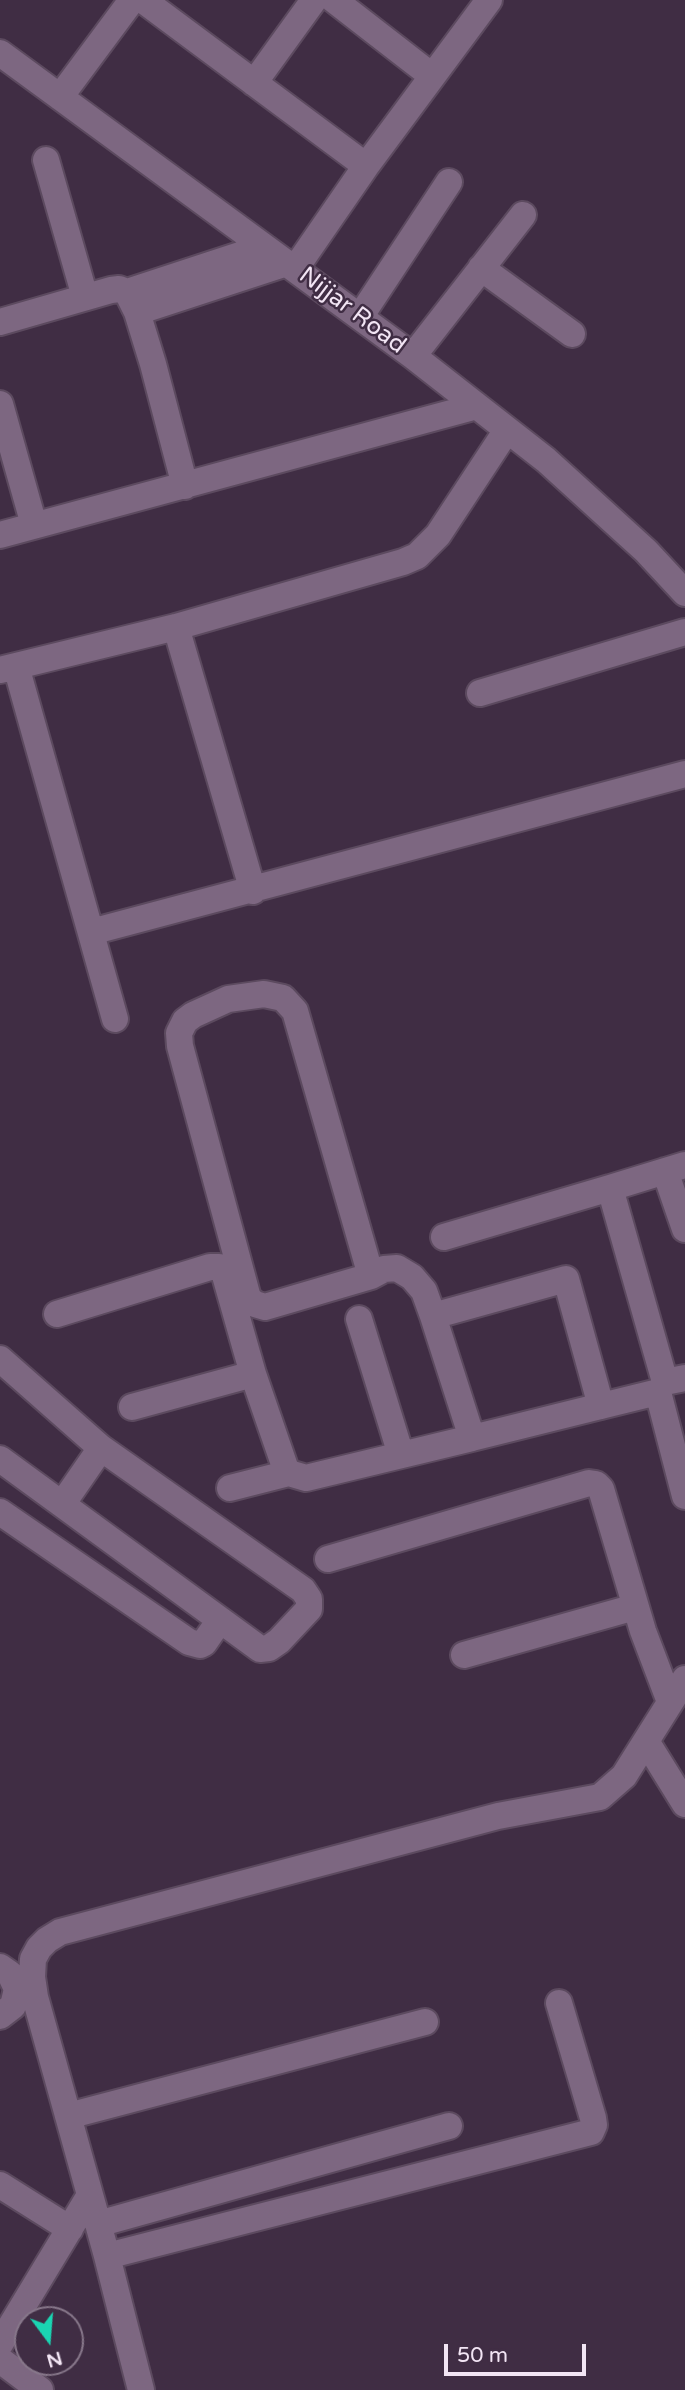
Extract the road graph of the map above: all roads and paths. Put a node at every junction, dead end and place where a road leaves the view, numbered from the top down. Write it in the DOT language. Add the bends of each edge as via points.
graph roads {
  1 [pos="132,0"];
  2 [pos="143,0"];
  3 [pos="314,0"];
  4 [pos="334,0"];
  5 [pos="489,0"];
  6 [pos="0,53"];
  7 [pos="432,76"];
  8 [pos="254,83"];
  9 [pos="60,97"];
  10 [pos="46,160"];
  11 [pos="366,166"];
  12 [pos="449,182"];
  13 [pos="523,215"];
  14 [pos="264,247"];
  15 [pos="291,266"];
  16 [pos="481,268"];
  17 [pos="85,297"];
  18 [pos="132,302"];
  19 [pos="359,317"];
  20 [pos="0,322"];
  21 [pos="572,334"];
  22 [pos="413,356"];
  23 [pos="0,404"];
  24 [pos="477,407"];
  25 [pos="507,430"];
  26 [pos="185,486"];
  27 [pos="34,525"];
  28 [pos="0,535"];
  29 [pos="685,593"];
  30 [pos="176,627"];
  31 [pos="685,632"];
  32 [pos="8,668"];
  33 [pos="480,693"];
  34 [pos="685,774"];
  35 [pos="253,891"];
  36 [pos="91,932"];
  37 [pos="115,1019"];
  38 [pos="675,1168"];
  39 [pos="610,1188"];
  40 [pos="685,1229"];
  41 [pos="444,1237"];
  42 [pos="371,1276"];
  43 [pos="57,1314"];
  44 [pos="433,1317"];
  45 [pos="359,1319"];
  46 [pos="0,1359"];
  47 [pos="253,1374"];
  48 [pos="685,1378"];
  49 [pos="601,1406"];
  50 [pos="132,1407"];
  51 [pos="471,1438"];
  52 [pos="101,1448"];
  53 [pos="401,1455"];
  54 [pos="0,1459"];
  55 [pos="289,1473"];
  56 [pos="230,1488"];
  57 [pos="685,1496"];
  58 [pos="63,1503"];
  59 [pos="0,1512"];
  60 [pos="328,1559"];
  61 [pos="635,1607"];
  62 [pos="220,1620"];
  63 [pos="464,1655"];
  64 [pos="685,1679"];
  65 [pos="670,1702"];
  66 [pos="646,1741"];
  67 [pos="685,1804"];
  68 [pos="0,1968"];
  69 [pos="25,1992"];
  70 [pos="559,2003"];
  71 [pos="0,2016"];
  72 [pos="425,2022"];
  73 [pos="68,2116"];
  74 [pos="449,2126"];
  75 [pos="0,2185"];
  76 [pos="90,2195"];
  77 [pos="98,2224"];
  78 [pos="70,2229"];
  79 [pos="107,2256"];
  80 [pos="0,2343"];
  81 [pos="0,2360"];
  82 [pos="40,2390"];
  83 [pos="141,2390"];
  1 -- 9 [label="street"];
  2 -- 8 [label="street"];
  3 -- 8 [label="street"];
  4 -- 7 [label="street"];
  5 -- 7 [label="street"];
  6 -- 9 [label="street, Nijjar Road"];
  7 -- 11 [label="street"];
  8 -- 11 [label="street"];
  9 -- 14 [label="street, Nijjar Road"];
  10 -- 17 [label="street"];
  11 -- 15 [label="street"];
  12 -- 19 [label="street"];
  13 -- 16 [label="street"];
  14 -- 15 [label="street, Nijjar Road"];
  14 -- 18 [label="street"];
  15 -- 18 [label="street"];
  15 -- 19 [label="street, Nijjar Road"];
  16 -- 21 [label="street"];
  16 -- 22 [label="street"];
  17 -- 18 [label="street" via="119,289"];
  17 -- 20 [label="street"];
  18 -- 26 [label="street"];
  19 -- 22 [label="street, Nijjar Road"];
  22 -- 24 [label="street, Nijjar Road"];
  23 -- 27 [label="street"];
  24 -- 25 [label="street, Nijjar Road"];
  24 -- 26 [label="street"];
  25 -- 29 [label="street, Nijjar Road" via="593,502"];
  25 -- 30 [label="street" via="439,535 417,556"];
  26 -- 27 [label="street"];
  27 -- 28 [label="street"];
  30 -- 32 [label="street"];
  30 -- 35 [label="street"];
  31 -- 33 [label="street"];
  32 -- 36 [label="street"];
  34 -- 35 [label="street"];
  35 -- 36 [label="street"];
  36 -- 37 [label="street"];
  38 -- 39 [label="street"];
  38 -- 40 [label="street"];
  39 -- 41 [label="street"];
  39 -- 48 [label="street" via="665,1382"];
  42 -- 42 [label="street" via="265,1307 248,1298 180,1046 179,1033 192,1015 228,999 264,994 283,998 295,1011"];
  42 -- 44 [label="street" via="397,1268 412,1277 425,1291"];
  43 -- 47 [label="street" via="219,1267"];
  44 -- 49 [label="street" via="566,1279"];
  44 -- 51 [label="street"];
  45 -- 53 [label="street"];
  46 -- 52 [label="street"];
  47 -- 50 [label="street"];
  47 -- 55 [label="street"];
  49 -- 51 [label="street"];
  49 -- 57 [label="street" via="658,1392"];
  51 -- 53 [label="street"];
  52 -- 58 [label="street"];
  52 -- 62 [label="street" via="303,1590 309,1599 309,1609 265,1649"];
  53 -- 55 [label="street" via="306,1478"];
  54 -- 58 [label="street"];
  55 -- 56 [label="street"];
  58 -- 62 [label="street"];
  59 -- 62 [label="street" via="189,1642 205,1643"];
  60 -- 61 [label="street" via="596,1484"];
  61 -- 63 [label="street"];
  61 -- 65 [label="street"];
  64 -- 65 [label="street"];
  65 -- 66 [label="street"];
  66 -- 67 [label="street"];
  66 -- 69 [label="street" via="624,1776 600,1797 498,1816 60,1932 39,1948"];
  68 -- 69 [label="street"];
  69 -- 71 [label="street"];
  69 -- 73 [label="street"];
  70 -- 79 [label="street" via="593,2118 591,2132"];
  72 -- 73 [label="street"];
  73 -- 76 [label="street"];
  74 -- 77 [label="street"];
  75 -- 78 [label="street"];
  76 -- 77 [label="street"];
  76 -- 78 [label="street"];
  77 -- 79 [label="street"];
  78 -- 80 [label="street"];
  79 -- 83 [label="street"];
  81 -- 82 [label="street"];
}
